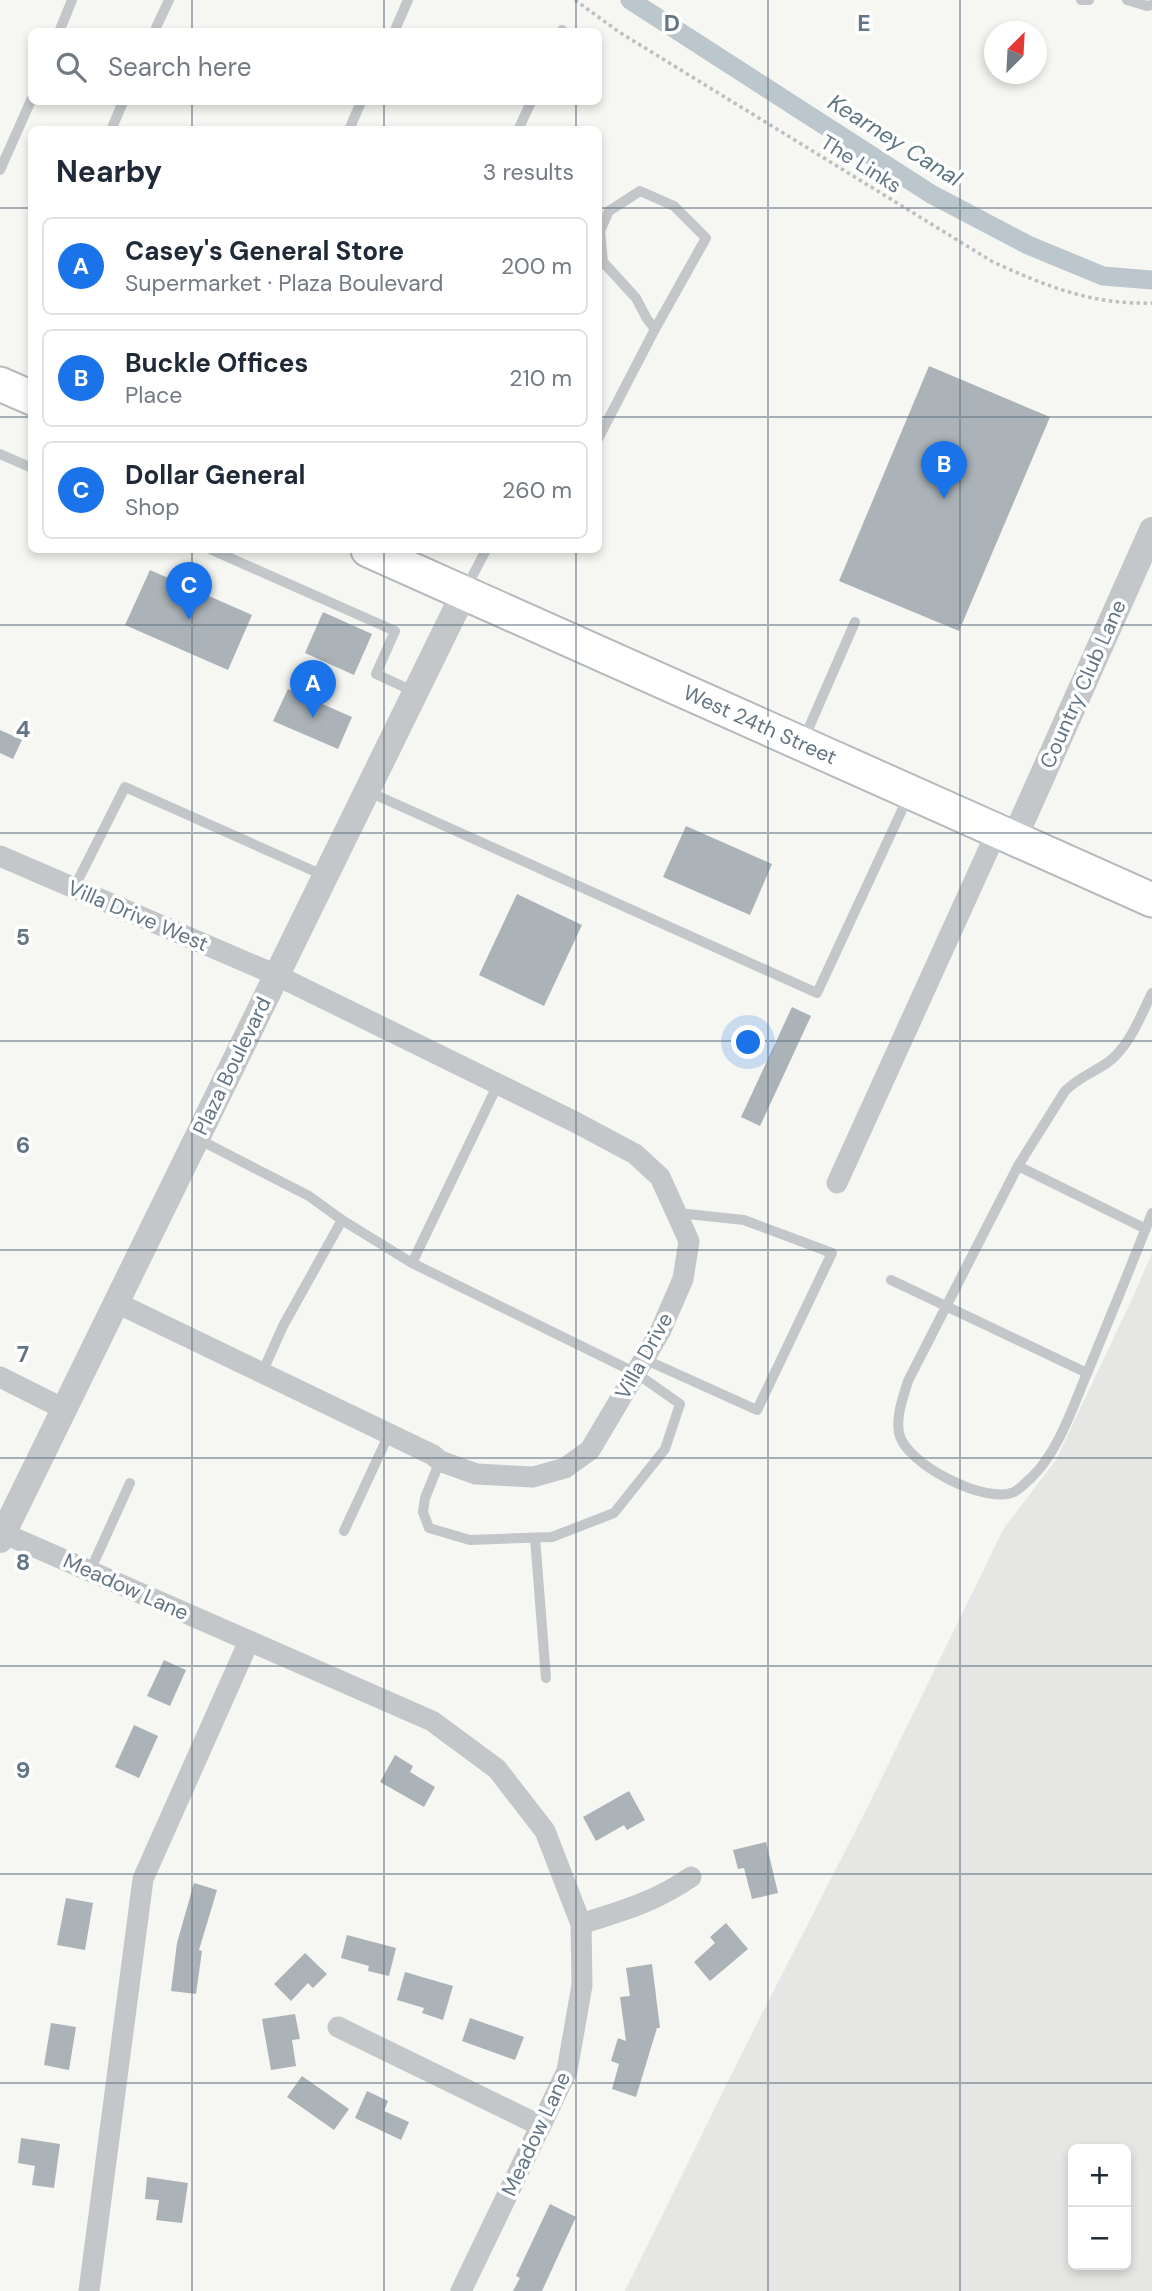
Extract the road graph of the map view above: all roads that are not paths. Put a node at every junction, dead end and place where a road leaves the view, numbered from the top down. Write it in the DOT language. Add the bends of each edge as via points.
graph roads {
  1 [pos="72,0"];
  2 [pos="169,0"];
  3 [pos="408,0"];
  4 [pos="1082,0"];
  5 [pos="1089,0"];
  6 [pos="1128,0"];
  7 [pos="1152,5"];
  8 [pos="61,28"];
  9 [pos="157,28"];
  10 [pos="396,28"];
  11 [pos="29,105"];
  12 [pos="122,105"];
  13 [pos="360,105"];
  14 [pos="530,105"];
  15 [pos="112,126"];
  16 [pos="350,126"];
  17 [pos="520,126"];
  18 [pos="0,170"];
  19 [pos="602,227"];
  20 [pos="602,252"];
  21 [pos="655,329"];
  22 [pos="0,384"];
  23 [pos="28,396"];
  24 [pos="602,431"];
  25 [pos="0,454"];
  26 [pos="28,462"];
  27 [pos="1152,530"];
  28 [pos="219,553"];
  29 [pos="375,553"];
  30 [pos="484,553"];
  31 [pos="464,593"];
  32 [pos="855,622"];
  33 [pos="415,692"];
  34 [pos="802,743"];
  35 [pos="367,791"];
  36 [pos="910,792"];
  37 [pos="1005,835"];
  38 [pos="0,856"];
  39 [pos="325,876"];
  40 [pos="74,888"];
  41 [pos="1152,900"];
  42 [pos="276,975"];
  43 [pos="1152,993"];
  44 [pos="498,1084"];
  45 [pos="196,1138"];
  46 [pos="1018,1166"];
  47 [pos="837,1183"];
  48 [pos="678,1213"];
  49 [pos="1152,1213"];
  50 [pos="342,1220"];
  51 [pos="1146,1229"];
  52 [pos="412,1263"];
  53 [pos="891,1280"];
  54 [pos="116,1303"];
  55 [pos="946,1307"];
  56 [pos="640,1366"];
  57 [pos="262,1373"];
  58 [pos="1087,1373"];
  59 [pos="0,1377"];
  60 [pos="64,1409"];
  61 [pos="389,1434"];
  62 [pos="440,1461"];
  63 [pos="130,1483"];
  64 [pos="344,1531"];
  65 [pos="2,1536"];
  66 [pos="535,1538"];
  67 [pos="90,1571"];
  68 [pos="249,1641"];
  69 [pos="546,1678"];
  70 [pos="691,1877"];
  71 [pos="581,1924"];
  72 [pos="338,2026"];
  73 [pos="541,2126"];
  74 [pos="89,2291"];
  75 [pos="461,2291"];
  1 -- 8 [label="lane"];
  2 -- 9 [label="lane"];
  3 -- 10 [label="lane"];
  4 -- 5 [label="lane"];
  6 -- 7 [label="lane"];
  11 -- 18 [label="lane"];
  12 -- 15 [label="lane"];
  13 -- 16 [label="lane"];
  14 -- 17 [label="lane"];
  19 -- 21 [label="lane" via="609,211 640,191 674,206 706,238"];
  20 -- 21 [label="lane" via="603,262 636,298"];
  21 -- 24 [label="lane"];
  22 -- 23 [label="main road"];
  25 -- 26 [label="lane"];
  27 -- 37 [label="street, Country Club Lane"];
  28 -- 33 [label="lane" via="395,631 376,674"];
  29 -- 31 [label="main road, West 24th Street"];
  30 -- 31 [label="lane"];
  31 -- 33 [label="street, Plaza Boulevard"];
  31 -- 34 [label="main road, West 24th Street"];
  32 -- 34 [label="lane"];
  33 -- 35 [label="street, Plaza Boulevard"];
  34 -- 36 [label="main road, West 24th Street"];
  35 -- 36 [label="lane" via="817,993"];
  35 -- 39 [label="street, Plaza Boulevard"];
  36 -- 37 [label="main road, West 24th Street"];
  37 -- 41 [label="main road, West 24th Street"];
  37 -- 47 [label="street"];
  38 -- 40 [label="street, Villa Drive West"];
  39 -- 40 [label="lane" via="125,787"];
  39 -- 42 [label="street, Plaza Boulevard"];
  40 -- 42 [label="street, Villa Drive West"];
  42 -- 44 [label="street, Villa Drive"];
  42 -- 45 [label="street, Plaza Boulevard"];
  43 -- 46 [label="lane" via="1121,1049 1065,1091"];
  44 -- 48 [label="street, Villa Drive" via="635,1154 660,1177"];
  44 -- 52 [label="lane"];
  45 -- 50 [label="lane" via="309,1196"];
  45 -- 54 [label="street, Plaza Boulevard"];
  46 -- 51 [label="lane"];
  46 -- 55 [label="lane"];
  48 -- 56 [label="street, Villa Drive" via="688,1241 683,1279"];
  48 -- 56 [label="lane" via="744,1220 832,1253 757,1410"];
  49 -- 51 [label="lane"];
  50 -- 52 [label="lane"];
  50 -- 57 [label="lane"];
  51 -- 58 [label="lane"];
  52 -- 56 [label="lane"];
  53 -- 55 [label="lane"];
  54 -- 57 [label="street, Villa Drive"];
  54 -- 60 [label="street, Plaza Boulevard"];
  55 -- 58 [label="lane"];
  55 -- 58 [label="lane" via="908,1381 899,1408 899,1435 915,1457 965,1487 996,1495 1014,1492 1032,1477 1059,1436"];
  56 -- 62 [label="street, Villa Drive" via="590,1450 565,1468 533,1476 476,1474"];
  56 -- 66 [label="lane" via="680,1404 665,1449 614,1513 552,1537"];
  57 -- 61 [label="street, Villa Drive"];
  59 -- 60 [label="street"];
  60 -- 65 [label="street, Plaza Boulevard"];
  61 -- 62 [label="street, Villa Drive"];
  61 -- 64 [label="lane"];
  62 -- 66 [label="lane" via="425,1498 423,1512 429,1528 470,1540"];
  63 -- 67 [label="lane"];
  65 -- 67 [label="street, Meadow Lane"];
  66 -- 69 [label="lane"];
  67 -- 68 [label="street, Meadow Lane"];
  68 -- 71 [label="street, Meadow Lane" via="432,1721 497,1769 545,1830"];
  68 -- 74 [label="street" via="143,1879"];
  70 -- 71 [label="street" via="666,1895"];
  71 -- 73 [label="street, Meadow Lane" via="582,1985 567,2071"];
  72 -- 73 [label="street"];
  73 -- 75 [label="street, Meadow Lane"];
}
